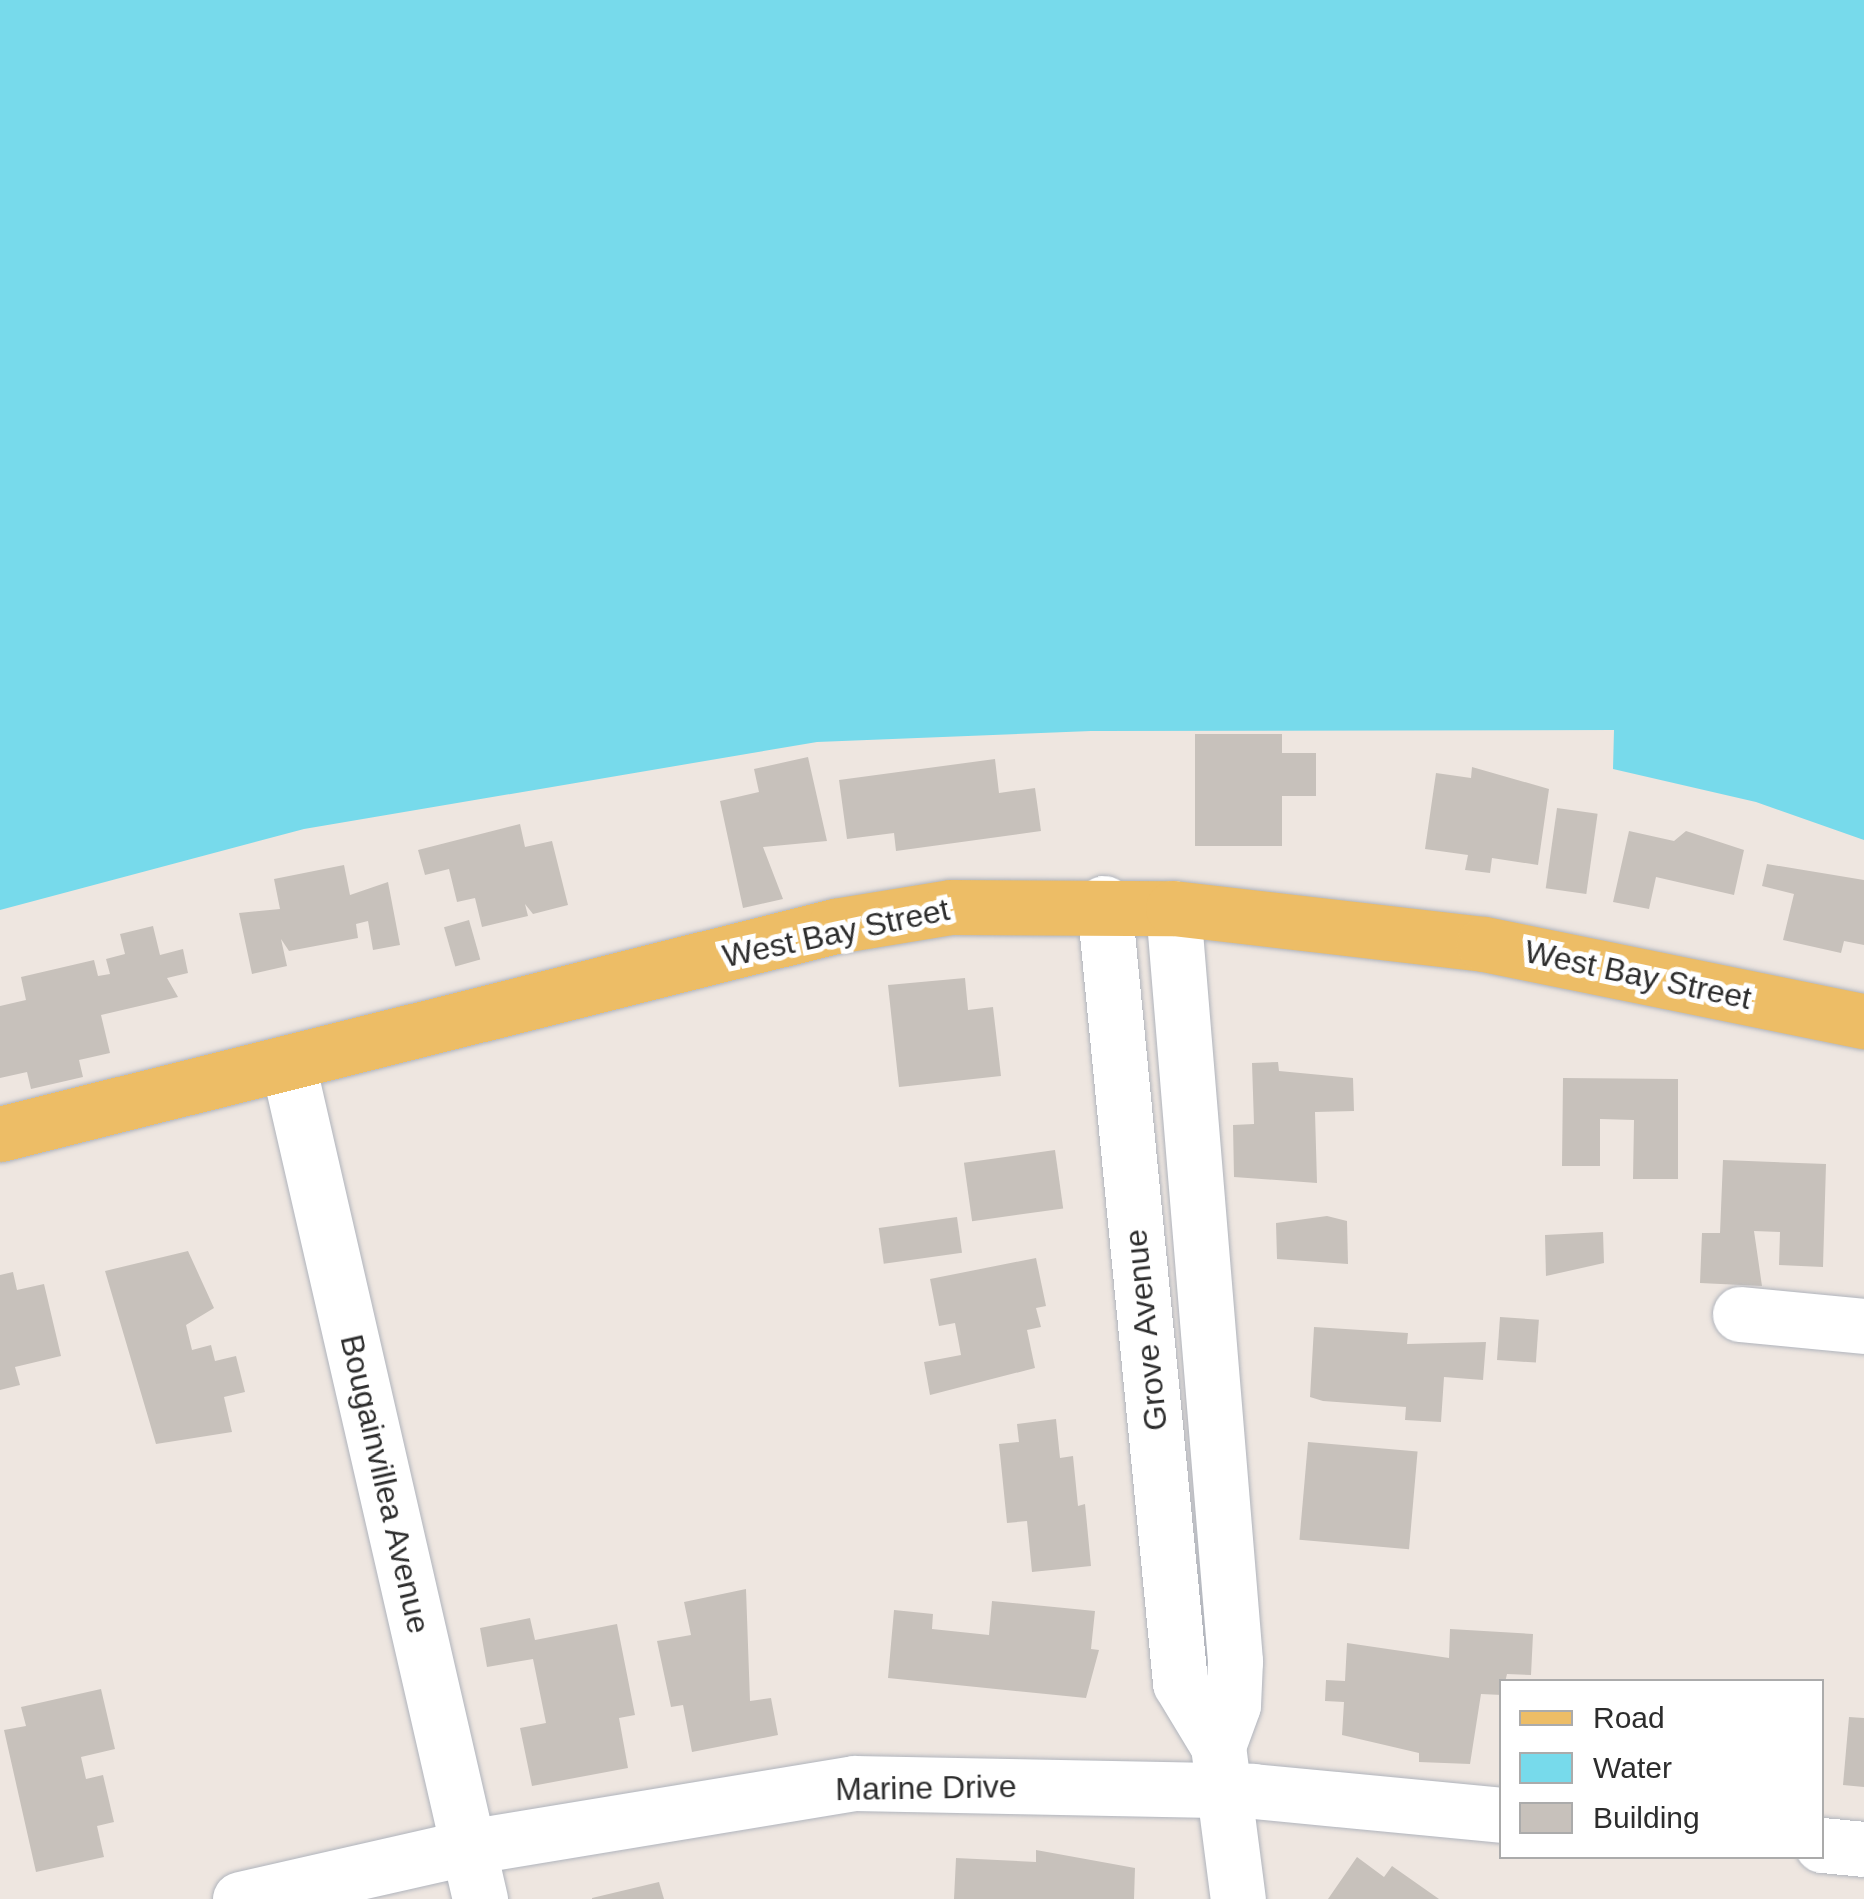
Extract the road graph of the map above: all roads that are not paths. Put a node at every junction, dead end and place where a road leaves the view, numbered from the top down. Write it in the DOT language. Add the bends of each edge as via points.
graph roads {
  1 [pos="1104,904"];
  2 [pos="1173,908"];
  3 [pos="1864,1021"];
  4 [pos="289,1068"];
  5 [pos="0,1134"];
  6 [pos="1740,1314"];
  7 [pos="1864,1326"];
  8 [pos="1221,1769"];
  9 [pos="1499,1814"];
  10 [pos="1824,1845"];
  11 [pos="1864,1849"];
  12 [pos="474,1873"];
  13 [pos="240,1899"];
  14 [pos="1238,1899"];
  1 -- 2 [label="main road, West Bay Street"];
  1 -- 4 [label="main road, West Bay Street" via="951,907 835,926"];
  1 -- 8 [label="street, Grove Avenue" via="1180,1683"];
  2 -- 3 [label="main road, West Bay Street" via="1484,944"];
  2 -- 8 [label="street, Grove Avenue" via="1235,1661"];
  4 -- 5 [label="main road, West Bay Street"];
  4 -- 12 [label="street, Bougainvillea Avenue"];
  6 -- 7 [label="street"];
  8 -- 9 [label="street, Marine Drive"];
  8 -- 12 [label="street, Marine Drive" via="854,1783"];
  8 -- 14 [label="street, Grove Avenue"];
  10 -- 11 [label="street"];
  12 -- 13 [label="street, Marine Drive"];
}
